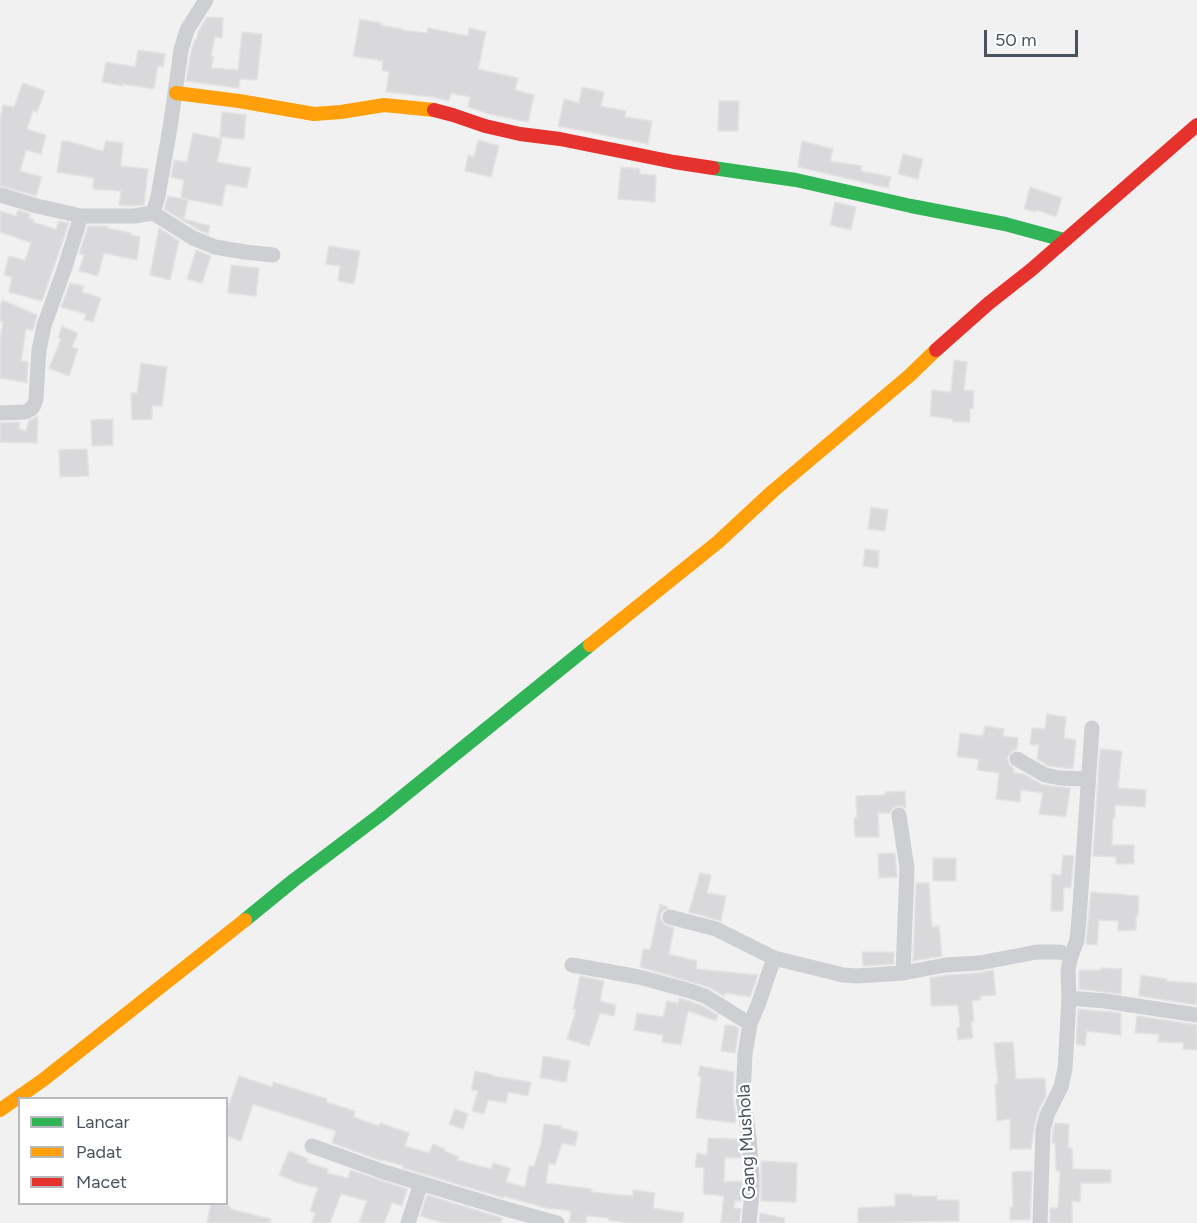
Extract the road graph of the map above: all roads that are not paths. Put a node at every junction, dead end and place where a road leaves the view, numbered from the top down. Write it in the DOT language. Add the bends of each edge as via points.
graph roads {
  1 [pos="206,0"];
  2 [pos="176,93"];
  3 [pos="1197,125"];
  4 [pos="0,195"];
  5 [pos="153,213"];
  6 [pos="81,216"];
  7 [pos="1064,240"];
  8 [pos="273,255"];
  9 [pos="0,413"];
  10 [pos="1092,728"];
  11 [pos="1017,759"];
  12 [pos="1088,779"];
  13 [pos="899,815"];
  14 [pos="670,917"];
  15 [pos="1071,956"];
  16 [pos="774,958"];
  17 [pos="572,965"];
  18 [pos="903,973"];
  19 [pos="1069,998"];
  20 [pos="1197,1015"];
  21 [pos="750,1024"];
  22 [pos="18,1097"];
  23 [pos="19,1097"];
  24 [pos="0,1110"];
  25 [pos="312,1146"];
  26 [pos="421,1183"];
  27 [pos="408,1223"];
  28 [pos="557,1223"];
  29 [pos="749,1223"];
  30 [pos="1040,1223"];
  1 -- 2 [label="street" via="187,30"];
  2 -- 5 [label="street"];
  2 -- 7 [label="street" via="314,114 384,105 432,110 520,134 796,180"];
  3 -- 7 [label="street"];
  4 -- 6 [label="street"];
  5 -- 6 [label="street"];
  5 -- 8 [label="street" via="204,243"];
  6 -- 9 [label="street" via="44,326 34,405 25,412"];
  7 -- 23 [label="street" via="718,542 398,800"];
  10 -- 12 [label="street"];
  11 -- 12 [label="street" via="1046,775"];
  12 -- 15 [label="street" via="1077,940"];
  13 -- 18 [label="street" via="907,868"];
  14 -- 16 [label="street" via="716,929"];
  15 -- 18 [label="street" via="1037,952"];
  15 -- 19 [label="street"];
  16 -- 18 [label="street" via="843,975"];
  16 -- 21 [label="street, Gang Mushola"];
  17 -- 21 [label="street" via="698,993"];
  19 -- 20 [label="street"];
  19 -- 30 [label="street" via="1065,1069 1043,1130"];
  21 -- 29 [label="street, Gang Mushola" via="743,1085 752,1176"];
  22 -- 24 [label="street"];
  25 -- 26 [label="street"];
  26 -- 27 [label="street"];
  26 -- 28 [label="street"];
}
